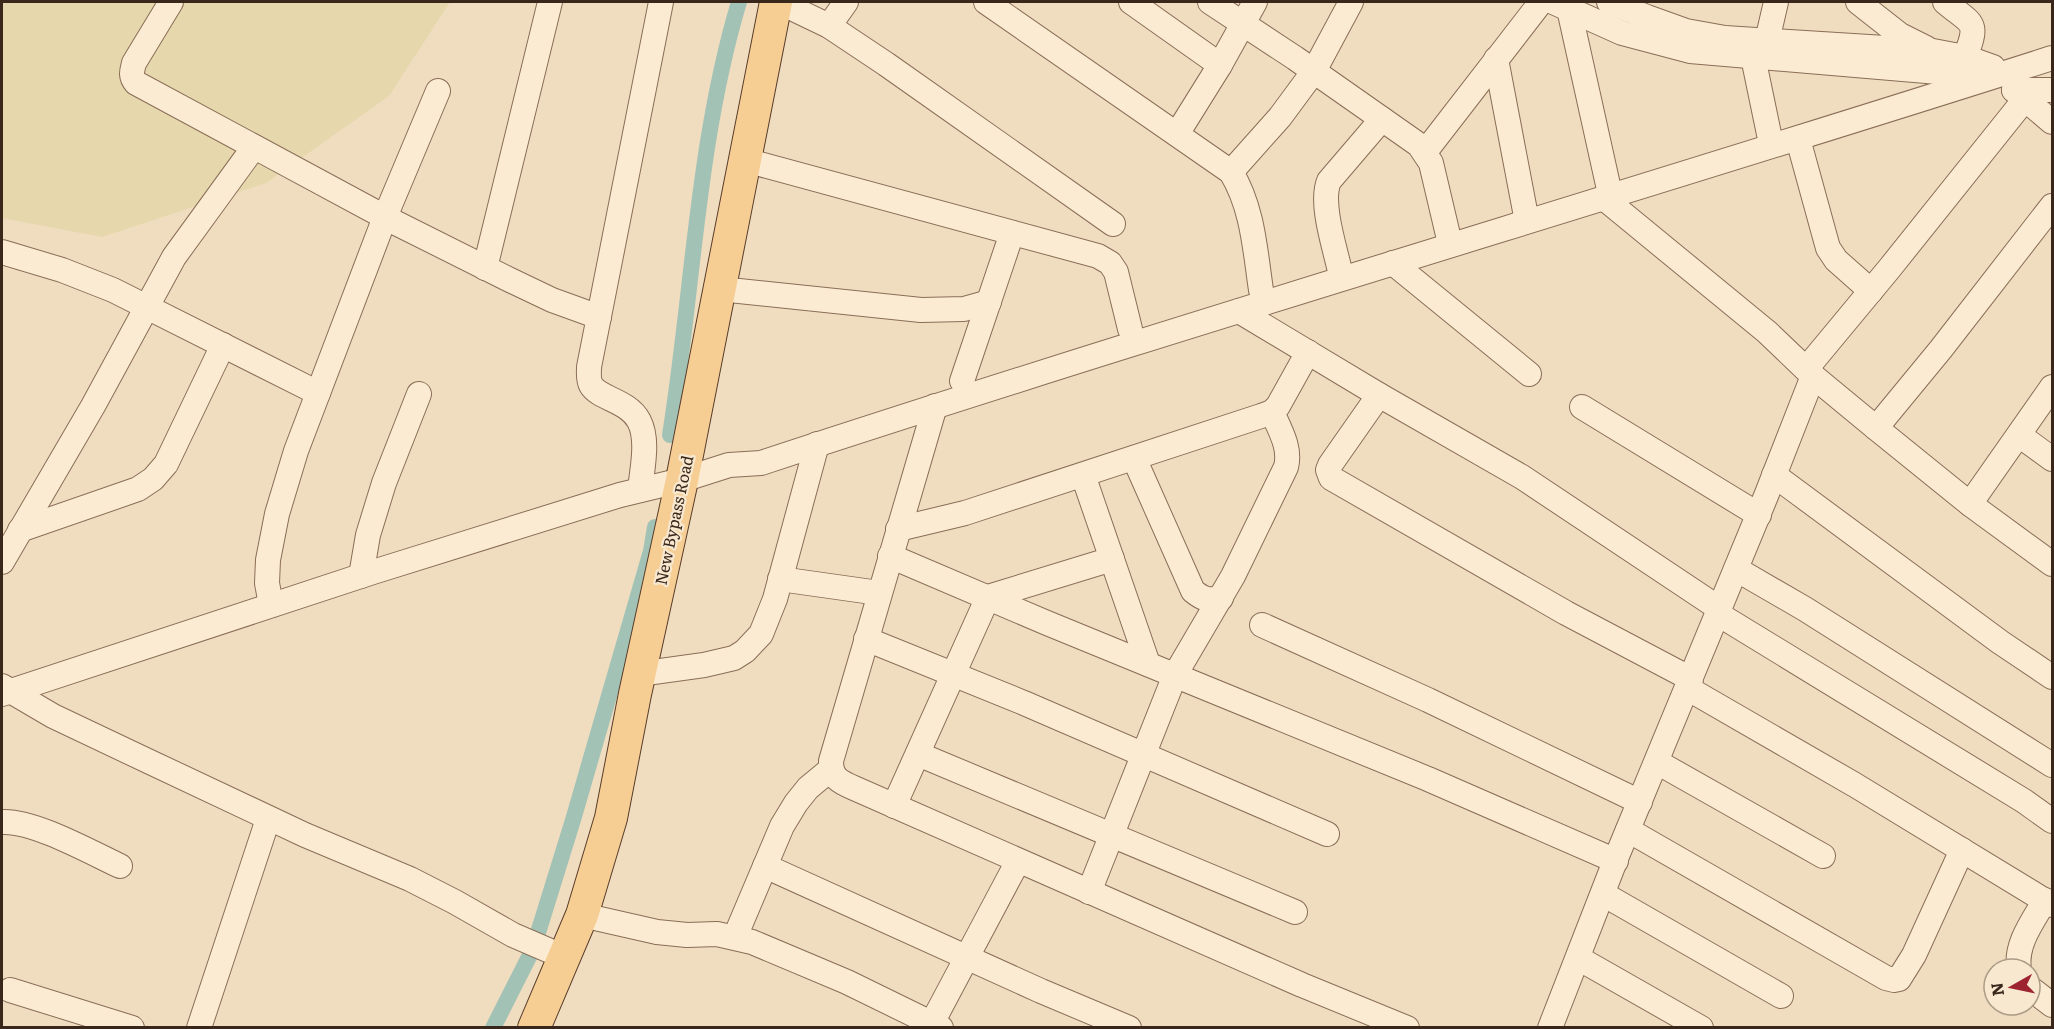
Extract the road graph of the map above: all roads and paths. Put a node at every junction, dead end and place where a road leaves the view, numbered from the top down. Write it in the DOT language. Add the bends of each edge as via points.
graph roads {
  1 [pos="171,2"];
  2 [pos="550,2"];
  3 [pos="661,2"];
  4 [pos="778,2"];
  5 [pos="846,2"];
  6 [pos="986,2"];
  7 [pos="1131,2"];
  8 [pos="1210,2"];
  9 [pos="1255,2"];
  10 [pos="1351,2"];
  11 [pos="1541,2"];
  12 [pos="1613,2"];
  13 [pos="1776,2"];
  14 [pos="1858,2"];
  15 [pos="1945,2"];
  16 [pos="1561,5"];
  17 [pos="1661,11"];
  18 [pos="1243,24"];
  19 [pos="829,26"];
  20 [pos="2052,46"];
  21 [pos="1760,49"];
  22 [pos="1933,51"];
  23 [pos="2052,58"];
  24 [pos="1496,59"];
  25 [pos="1220,65"];
  26 [pos="1965,67"];
  27 [pos="2026,67"];
  28 [pos="2052,69"];
  29 [pos="1314,71"];
  30 [pos="2008,83"];
  31 [pos="2052,90"];
  32 [pos="438,91"];
  33 [pos="1382,119"];
  34 [pos="2052,122"];
  35 [pos="1177,134"];
  36 [pos="1769,134"];
  37 [pos="1798,139"];
  38 [pos="254,147"];
  39 [pos="1425,152"];
  40 [pos="745,160"];
  41 [pos="1231,172"];
  42 [pos="1607,192"];
  43 [pos="2052,206"];
  44 [pos="1525,212"];
  45 [pos="385,217"];
  46 [pos="1113,224"];
  47 [pos="1012,232"];
  48 [pos="1448,235"];
  49 [pos="2,252"];
  50 [pos="1393,263"];
  51 [pos="1339,267"];
  52 [pos="485,268"];
  53 [pos="720,289"];
  54 [pos="1261,290"];
  55 [pos="1871,291"];
  56 [pos="988,302"];
  57 [pos="147,306"];
  58 [pos="1239,310"];
  59 [pos="599,317"];
  60 [pos="1130,329"];
  61 [pos="224,345"];
  62 [pos="1308,352"];
  63 [pos="1809,372"];
  64 [pos="1528,374"];
  65 [pos="962,381"];
  66 [pos="2052,387"];
  67 [pos="318,393"];
  68 [pos="419,394"];
  69 [pos="1379,396"];
  70 [pos="934,406"];
  71 [pos="1582,407"];
  72 [pos="1272,412"];
  73 [pos="1875,428"];
  74 [pos="2019,435"];
  75 [pos="817,444"];
  76 [pos="1134,459"];
  77 [pos="2052,459"];
  78 [pos="729,465"];
  79 [pos="1083,475"];
  80 [pos="1774,475"];
  81 [pos="682,480"];
  82 [pos="640,490"];
  83 [pos="1970,504"];
  84 [pos="1759,514"];
  85 [pos="898,529"];
  86 [pos="20,530"];
  87 [pos="890,556"];
  88 [pos="1112,559"];
  89 [pos="2,562"];
  90 [pos="2052,564"];
  91 [pos="1736,569"];
  92 [pos="361,576"];
  93 [pos="780,579"];
  94 [pos="879,593"];
  95 [pos="988,597"];
  96 [pos="1221,598"];
  97 [pos="271,606"];
  98 [pos="1719,611"];
  99 [pos="1262,625"];
  100 [pos="866,639"];
  101 [pos="1148,664"];
  102 [pos="639,674"];
  103 [pos="954,675"];
  104 [pos="1175,675"];
  105 [pos="2052,677"];
  106 [pos="1689,683"];
  107 [pos="4,690"];
  108 [pos="918,754"];
  109 [pos="1144,754"];
  110 [pos="1656,762"];
  111 [pos="2052,765"];
  112 [pos="831,769"];
  113 [pos="1640,802"];
  114 [pos="894,806"];
  115 [pos="268,819"];
  116 [pos="2052,821"];
  117 [pos="2,822"];
  118 [pos="1628,830"];
  119 [pos="1327,834"];
  120 [pos="1111,835"];
  121 [pos="1962,850"];
  122 [pos="1823,856"];
  123 [pos="1018,861"];
  124 [pos="1616,861"];
  125 [pos="120,866"];
  126 [pos="765,866"];
  127 [pos="1089,892"];
  128 [pos="1603,894"];
  129 [pos="2049,903"];
  130 [pos="1295,912"];
  131 [pos="582,915"];
  132 [pos="735,937"];
  133 [pos="548,949"];
  134 [pos="967,957"];
  135 [pos="2019,957"];
  136 [pos="1578,958"];
  137 [pos="9,990"];
  138 [pos="1781,996"];
  139 [pos="936,1025"];
  140 [pos="132,1028"];
  141 [pos="199,1028"];
  142 [pos="534,1028"];
  143 [pos="1129,1028"];
  144 [pos="1407,1028"];
  145 [pos="1550,1028"];
  146 [pos="1701,1028"];
  1 -- 38 [label="street" via="134,63 132,78 145,89"];
  2 -- 52 [label="street"];
  3 -- 59 [label="street"];
  4 -- 19 [label="street"];
  4 -- 40 [label="main road, New Bypass Road"];
  5 -- 19 [label="street"];
  6 -- 35 [label="street"];
  7 -- 25 [label="street"];
  8 -- 18 [label="street"];
  9 -- 18 [label="street"];
  10 -- 29 [label="street"];
  11 -- 24 [label="street"];
  12 -- 17 [label="street"];
  13 -- 21 [label="street"];
  14 -- 22 [label="street" via="1900,35"];
  15 -- 26 [label="street" via="1973,27"];
  16 -- 21 [label="street" via="1622,33 1690,51"];
  16 -- 42 [label="street"];
  17 -- 21 [label="street" via="1686,31"];
  18 -- 25 [label="street"];
  18 -- 29 [label="street"];
  19 -- 46 [label="street"];
  20 -- 30 [label="street"];
  21 -- 22 [label="street"];
  21 -- 26 [label="street" via="1938,72"];
  21 -- 36 [label="street"];
  22 -- 26 [label="street"];
  23 -- 27 [label="street"];
  24 -- 39 [label="street"];
  24 -- 44 [label="street"];
  25 -- 35 [label="street"];
  26 -- 30 [label="street"];
  26 -- 36 [label="street"];
  27 -- 28 [label="street"];
  27 -- 30 [label="street"];
  29 -- 33 [label="street"];
  29 -- 41 [label="street"];
  30 -- 31 [label="street"];
  30 -- 34 [label="street"];
  30 -- 37 [label="street"];
  30 -- 55 [label="street"];
  32 -- 45 [label="street"];
  33 -- 39 [label="street"];
  33 -- 51 [label="street" via="1326,188"];
  35 -- 41 [label="street"];
  36 -- 42 [label="street"];
  37 -- 42 [label="street"];
  37 -- 55 [label="street" via="1828,248"];
  38 -- 45 [label="street"];
  38 -- 57 [label="street" via="174,257"];
  39 -- 48 [label="street"];
  40 -- 47 [label="street"];
  40 -- 53 [label="main road, New Bypass Road"];
  41 -- 54 [label="street" via="1244,196 1250,219"];
  42 -- 44 [label="street"];
  42 -- 50 [label="street"];
  42 -- 63 [label="street"];
  43 -- 73 [label="street"];
  44 -- 48 [label="street"];
  45 -- 52 [label="street"];
  45 -- 67 [label="street"];
  47 -- 56 [label="street"];
  47 -- 60 [label="street" via="1098,256 1110,263 1116,272"];
  48 -- 51 [label="street"];
  49 -- 57 [label="street" via="62,270"];
  50 -- 58 [label="street"];
  50 -- 64 [label="street"];
  51 -- 54 [label="street"];
  52 -- 59 [label="street"];
  53 -- 56 [label="street" via="921,310 964,309"];
  53 -- 81 [label="main road, New Bypass Road"];
  54 -- 60 [label="street"];
  55 -- 63 [label="street"];
  56 -- 65 [label="street"];
  57 -- 61 [label="street"];
  57 -- 86 [label="street"];
  58 -- 62 [label="street"];
  58 -- 70 [label="street"];
  59 -- 82 [label="street" via="589,367 591,385 625,405 639,421 644,441"];
  60 -- 65 [label="street"];
  61 -- 67 [label="street"];
  61 -- 86 [label="street" via="166,464 153,479 138,489"];
  62 -- 69 [label="street"];
  62 -- 72 [label="street"];
  63 -- 73 [label="street"];
  63 -- 80 [label="street"];
  65 -- 78 [label="street" via="754,449"];
  66 -- 74 [label="street"];
  67 -- 97 [label="street" via="277,514 268,560"];
  68 -- 92 [label="street" via="384,483 368,535"];
  69 -- 98 [label="street" via="1522,477"];
  69 -- 106 [label="street" via="1330,465 1330,478"];
  70 -- 75 [label="street"];
  70 -- 85 [label="street"];
  71 -- 84 [label="street"];
  72 -- 76 [label="street"];
  72 -- 96 [label="street" via="1286,447 1286,467"];
  73 -- 83 [label="street"];
  74 -- 77 [label="street"];
  74 -- 83 [label="street"];
  75 -- 78 [label="street" via="761,463"];
  75 -- 93 [label="street"];
  76 -- 79 [label="street"];
  76 -- 96 [label="street" via="1193,591 1202,599"];
  78 -- 81 [label="street"];
  79 -- 85 [label="street" via="965,513"];
  79 -- 88 [label="street"];
  80 -- 84 [label="street"];
  80 -- 105 [label="street"];
  81 -- 82 [label="street"];
  81 -- 102 [label="main road, New Bypass Road"];
  82 -- 92 [label="street"];
  83 -- 90 [label="street"];
  84 -- 91 [label="street"];
  85 -- 87 [label="street"];
  86 -- 89 [label="street"];
  87 -- 94 [label="street"];
  87 -- 95 [label="street"];
  88 -- 95 [label="street"];
  88 -- 101 [label="street"];
  91 -- 98 [label="street"];
  91 -- 111 [label="street"];
  92 -- 97 [label="street"];
  93 -- 94 [label="street"];
  93 -- 102 [label="street" via="767,622 745,651 734,658 704,665"];
  94 -- 100 [label="street"];
  95 -- 101 [label="street"];
  95 -- 103 [label="street"];
  96 -- 104 [label="street"];
  97 -- 107 [label="street"];
  98 -- 106 [label="street"];
  98 -- 116 [label="street"];
  99 -- 113 [label="street"];
  100 -- 103 [label="street"];
  100 -- 112 [label="street"];
  101 -- 104 [label="street"];
  102 -- 131 [label="main road, New Bypass Road" via="611,819"];
  103 -- 108 [label="street"];
  103 -- 109 [label="street"];
  104 -- 109 [label="street"];
  104 -- 124 [label="street"];
  106 -- 110 [label="street"];
  106 -- 121 [label="street"];
  107 -- 115 [label="street"];
  108 -- 114 [label="street"];
  108 -- 120 [label="street"];
  109 -- 119 [label="street"];
  109 -- 120 [label="street"];
  110 -- 113 [label="street"];
  110 -- 122 [label="street"];
  112 -- 114 [label="street" via="842,783"];
  112 -- 126 [label="street" via="796,803"];
  113 -- 118 [label="street"];
  114 -- 123 [label="street"];
  115 -- 133 [label="street" via="410,879 498,928"];
  115 -- 141 [label="street"];
  117 -- 125 [label="street" via="11,821 45,832"];
  118 -- 121 [label="street" via="1894,980 1899,979 1914,955"];
  118 -- 124 [label="street"];
  120 -- 127 [label="street"];
  120 -- 130 [label="street"];
  121 -- 129 [label="street"];
  123 -- 127 [label="street"];
  123 -- 134 [label="street"];
  124 -- 128 [label="street"];
  126 -- 132 [label="street"];
  126 -- 134 [label="street"];
  127 -- 144 [label="street"];
  128 -- 136 [label="street"];
  128 -- 138 [label="street"];
  129 -- 135 [label="street" via="2026,931"];
  131 -- 132 [label="street" via="657,932"];
  131 -- 133 [label="main road, New Bypass Road"];
  132 -- 139 [label="street" via="776,951"];
  133 -- 142 [label="main road, New Bypass Road"];
  134 -- 139 [label="street"];
  134 -- 143 [label="street"];
  136 -- 145 [label="street"];
  136 -- 146 [label="street"];
  137 -- 140 [label="street"];
}
